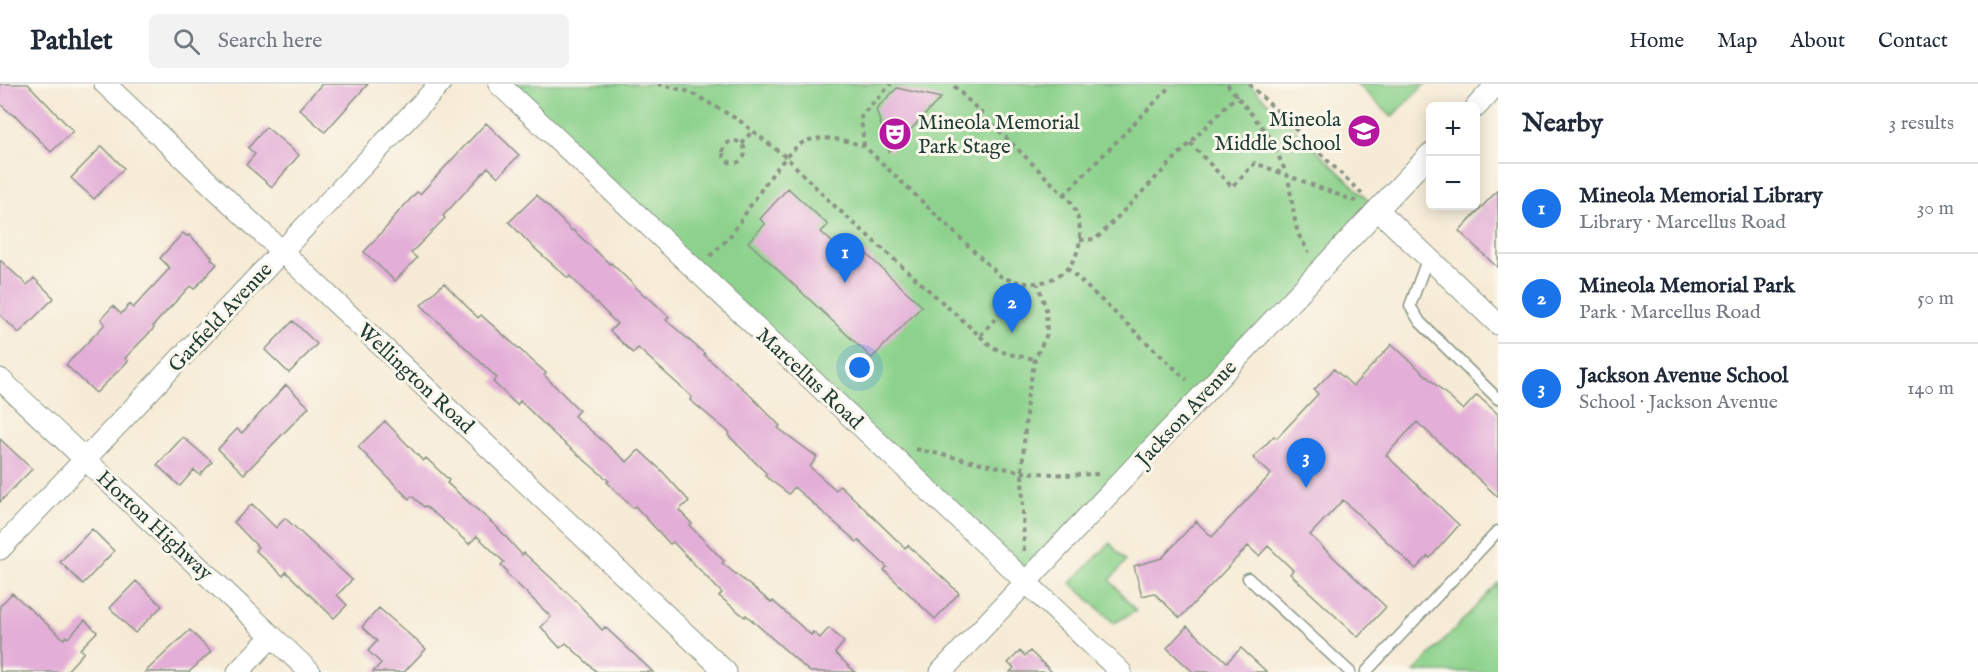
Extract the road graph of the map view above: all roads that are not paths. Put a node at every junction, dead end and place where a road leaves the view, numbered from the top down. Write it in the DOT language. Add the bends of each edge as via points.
graph roads {
  1 [pos="105,84"];
  2 [pos="440,84"];
  3 [pos="500,84"];
  4 [pos="1497,84"];
  5 [pos="1480,103"];
  6 [pos="1429,156"];
  7 [pos="1378,210"];
  8 [pos="281,251"];
  9 [pos="1428,257"];
  10 [pos="1498,324"];
  11 [pos="0,379"];
  12 [pos="1498,399"];
  13 [pos="85,459"];
  14 [pos="1498,531"];
  15 [pos="0,549"];
  16 [pos="1248,578"];
  17 [pos="1026,582"];
  18 [pos="272,636"];
  19 [pos="238,672"];
  20 [pos="310,672"];
  21 [pos="726,672"];
  22 [pos="941,672"];
  23 [pos="1121,672"];
  24 [pos="1350,672"];
  25 [pos="1366,672"];
  1 -- 8 [label="street, Wellington Road"];
  2 -- 8 [label="street, Garfield Avenue"];
  3 -- 17 [label="street, Marcellus Road"];
  4 -- 5 [label="street"];
  6 -- 7 [label="street, Jackson Avenue"];
  7 -- 9 [label="street"];
  7 -- 17 [label="street, Jackson Avenue"];
  8 -- 13 [label="street, Garfield Avenue"];
  8 -- 21 [label="street, Wellington Road"];
  9 -- 10 [label="street"];
  9 -- 12 [label="lane" via="1410,306 1420,322"];
  11 -- 13 [label="street, Horton Highway"];
  13 -- 15 [label="street, Garfield Avenue"];
  13 -- 18 [label="street, Horton Highway"];
  14 -- 25 [label="lane"];
  16 -- 24 [label="lane"];
  17 -- 22 [label="street, Jackson Avenue"];
  17 -- 23 [label="street, Marcellus Road"];
  18 -- 19 [label="street"];
  18 -- 20 [label="street, Horton Highway"];
}
